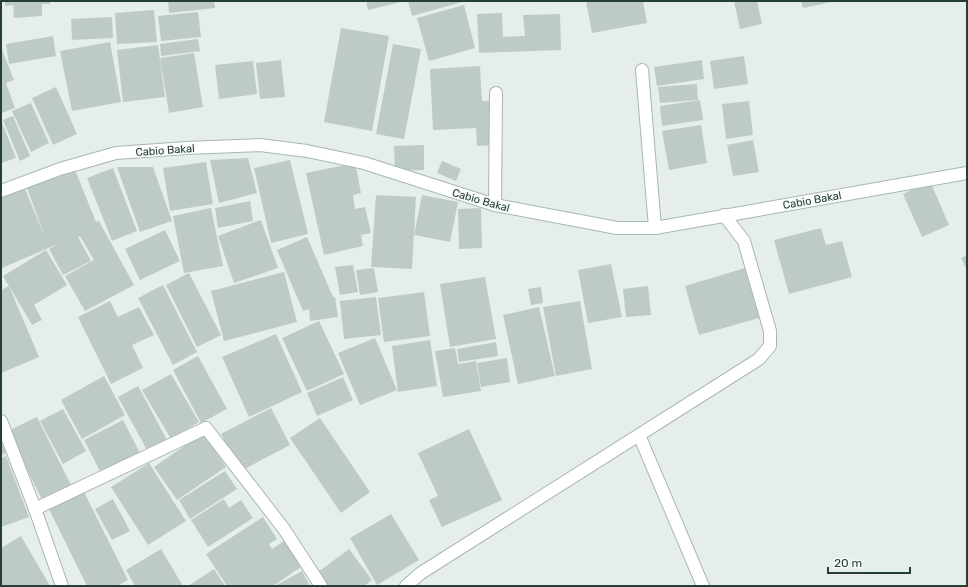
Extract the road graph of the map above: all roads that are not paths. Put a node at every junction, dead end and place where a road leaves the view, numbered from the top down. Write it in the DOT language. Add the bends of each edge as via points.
graph roads {
  1 [pos="642,70"];
  2 [pos="496,93"];
  3 [pos="967,173"];
  4 [pos="1,191"];
  5 [pos="495,205"];
  6 [pos="724,215"];
  7 [pos="655,228"];
  8 [pos="1,421"];
  9 [pos="639,435"];
  10 [pos="35,509"];
  11 [pos="62,586"];
  12 [pos="321,586"];
  13 [pos="406,586"];
  14 [pos="703,586"];
  1 -- 7 [label="street"];
  2 -- 5 [label="street"];
  3 -- 6 [label="street, Cabio Bakal"];
  4 -- 5 [label="street, Cabio Bakal" via="60,169 116,153 260,145 307,151 364,163"];
  5 -- 7 [label="street, Cabio Bakal" via="617,228"];
  6 -- 7 [label="street, Cabio Bakal"];
  6 -- 9 [label="street" via="744,241 770,331 770,346 760,359"];
  8 -- 10 [label="street"];
  9 -- 13 [label="street" via="421,573"];
  9 -- 14 [label="street"];
  10 -- 11 [label="street"];
  10 -- 12 [label="street" via="206,428 284,529"];
}
